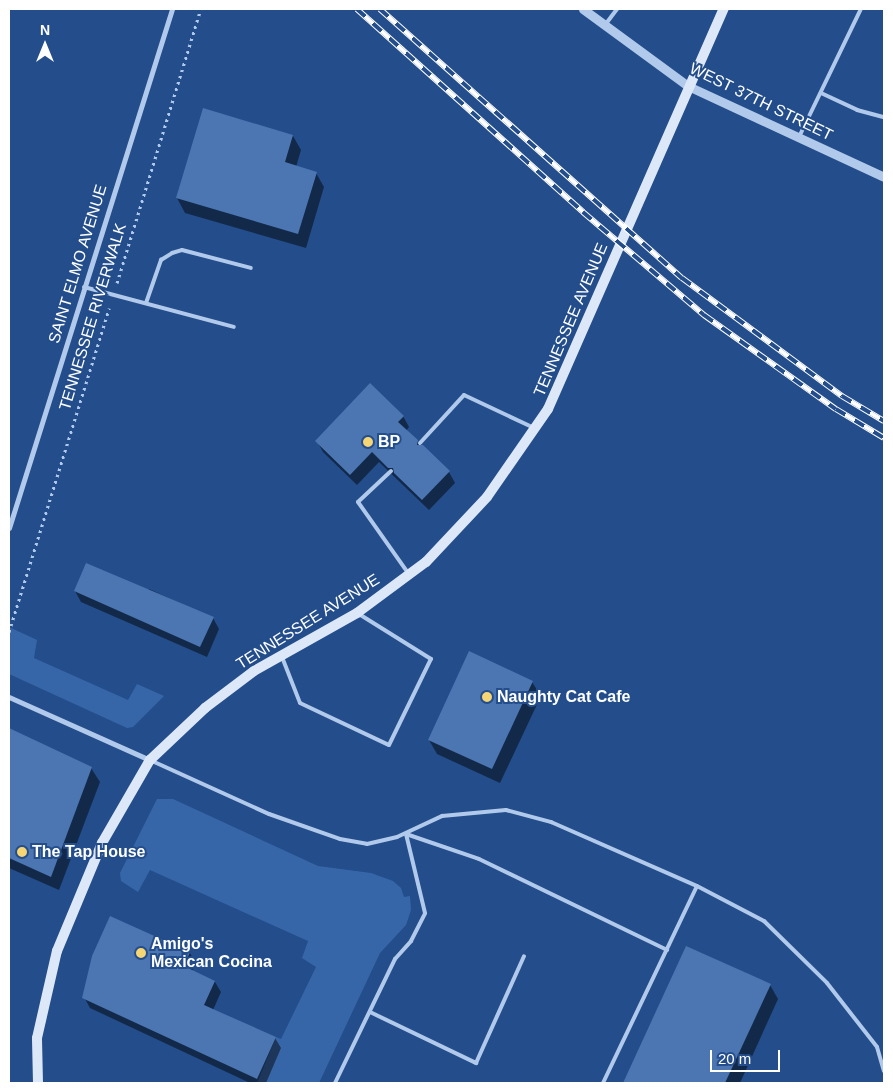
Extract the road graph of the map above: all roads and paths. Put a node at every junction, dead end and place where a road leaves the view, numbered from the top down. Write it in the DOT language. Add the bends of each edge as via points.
graph roads {
  1 [pos="172,9"];
  2 [pos="201,9"];
  3 [pos="583,9"];
  4 [pos="618,9"];
  5 [pos="724,9"];
  6 [pos="861,9"];
  7 [pos="604,25"];
  8 [pos="688,86"];
  9 [pos="821,93"];
  10 [pos="884,118"];
  11 [pos="799,138"];
  12 [pos="884,177"];
  13 [pos="251,268"];
  14 [pos="84,287"];
  15 [pos="113,294"];
  16 [pos="146,303"];
  17 [pos="234,327"];
  18 [pos="535,429"];
  19 [pos="420,443"];
  20 [pos="391,471"];
  21 [pos="9,528"];
  22 [pos="409,575"];
  23 [pos="357,613"];
  24 [pos="9,632"];
  25 [pos="281,655"];
  26 [pos="9,697"];
  27 [pos="150,760"];
  28 [pos="406,834"];
  29 [pos="697,886"];
  30 [pos="666,950"];
  31 [pos="524,956"];
  32 [pos="370,1012"];
  33 [pos="884,1071"];
  34 [pos="38,1083"];
  35 [pos="335,1083"];
  36 [pos="603,1083"];
  1 -- 14 [label="street, SAINT ELMO AVENUE"];
  2 -- 15 [label="path, TENNESSEE RIVERWALK"];
  3 -- 7 [label="street, WEST 37TH STREET"];
  4 -- 7 [label="lane"];
  5 -- 8 [label="main road, TENNESSEE AVENUE"];
  6 -- 9 [label="lane"];
  7 -- 8 [label="street, WEST 37TH STREET"];
  8 -- 11 [label="street, WEST 37TH STREET"];
  8 -- 18 [label="main road, TENNESSEE AVENUE" via="548,410"];
  9 -- 10 [label="lane" via="857,110"];
  9 -- 11 [label="lane"];
  11 -- 12 [label="street, WEST 37TH STREET"];
  13 -- 16 [label="lane" via="182,250 172,253 161,260"];
  14 -- 15 [label="lane"];
  14 -- 21 [label="street, SAINT ELMO AVENUE"];
  15 -- 16 [label="lane"];
  15 -- 24 [label="path, TENNESSEE RIVERWALK"];
  16 -- 17 [label="lane"];
  18 -- 19 [label="lane" via="464,395"];
  18 -- 22 [label="main road, TENNESSEE AVENUE" via="487,497 426,562"];
  20 -- 22 [label="lane" via="358,502"];
  22 -- 23 [label="main road, TENNESSEE AVENUE"];
  23 -- 25 [label="main road, TENNESSEE AVENUE"];
  23 -- 25 [label="lane" via="431,659 389,746 300,702"];
  25 -- 27 [label="main road, TENNESSEE AVENUE" via="204,708"];
  26 -- 27 [label="street"];
  27 -- 28 [label="lane" via="269,814 340,839 367,844"];
  27 -- 34 [label="main road, TENNESSEE AVENUE" via="102,843 57,951 37,1038"];
  28 -- 29 [label="lane" via="442,816 506,810 551,822"];
  28 -- 30 [label="lane" via="479,859"];
  28 -- 32 [label="lane" via="425,913 411,941 395,959"];
  29 -- 30 [label="lane"];
  29 -- 33 [label="lane" via="764,921 827,984 877,1048"];
  30 -- 36 [label="lane"];
  31 -- 32 [label="lane" via="476,1064"];
  32 -- 35 [label="lane"];
}
